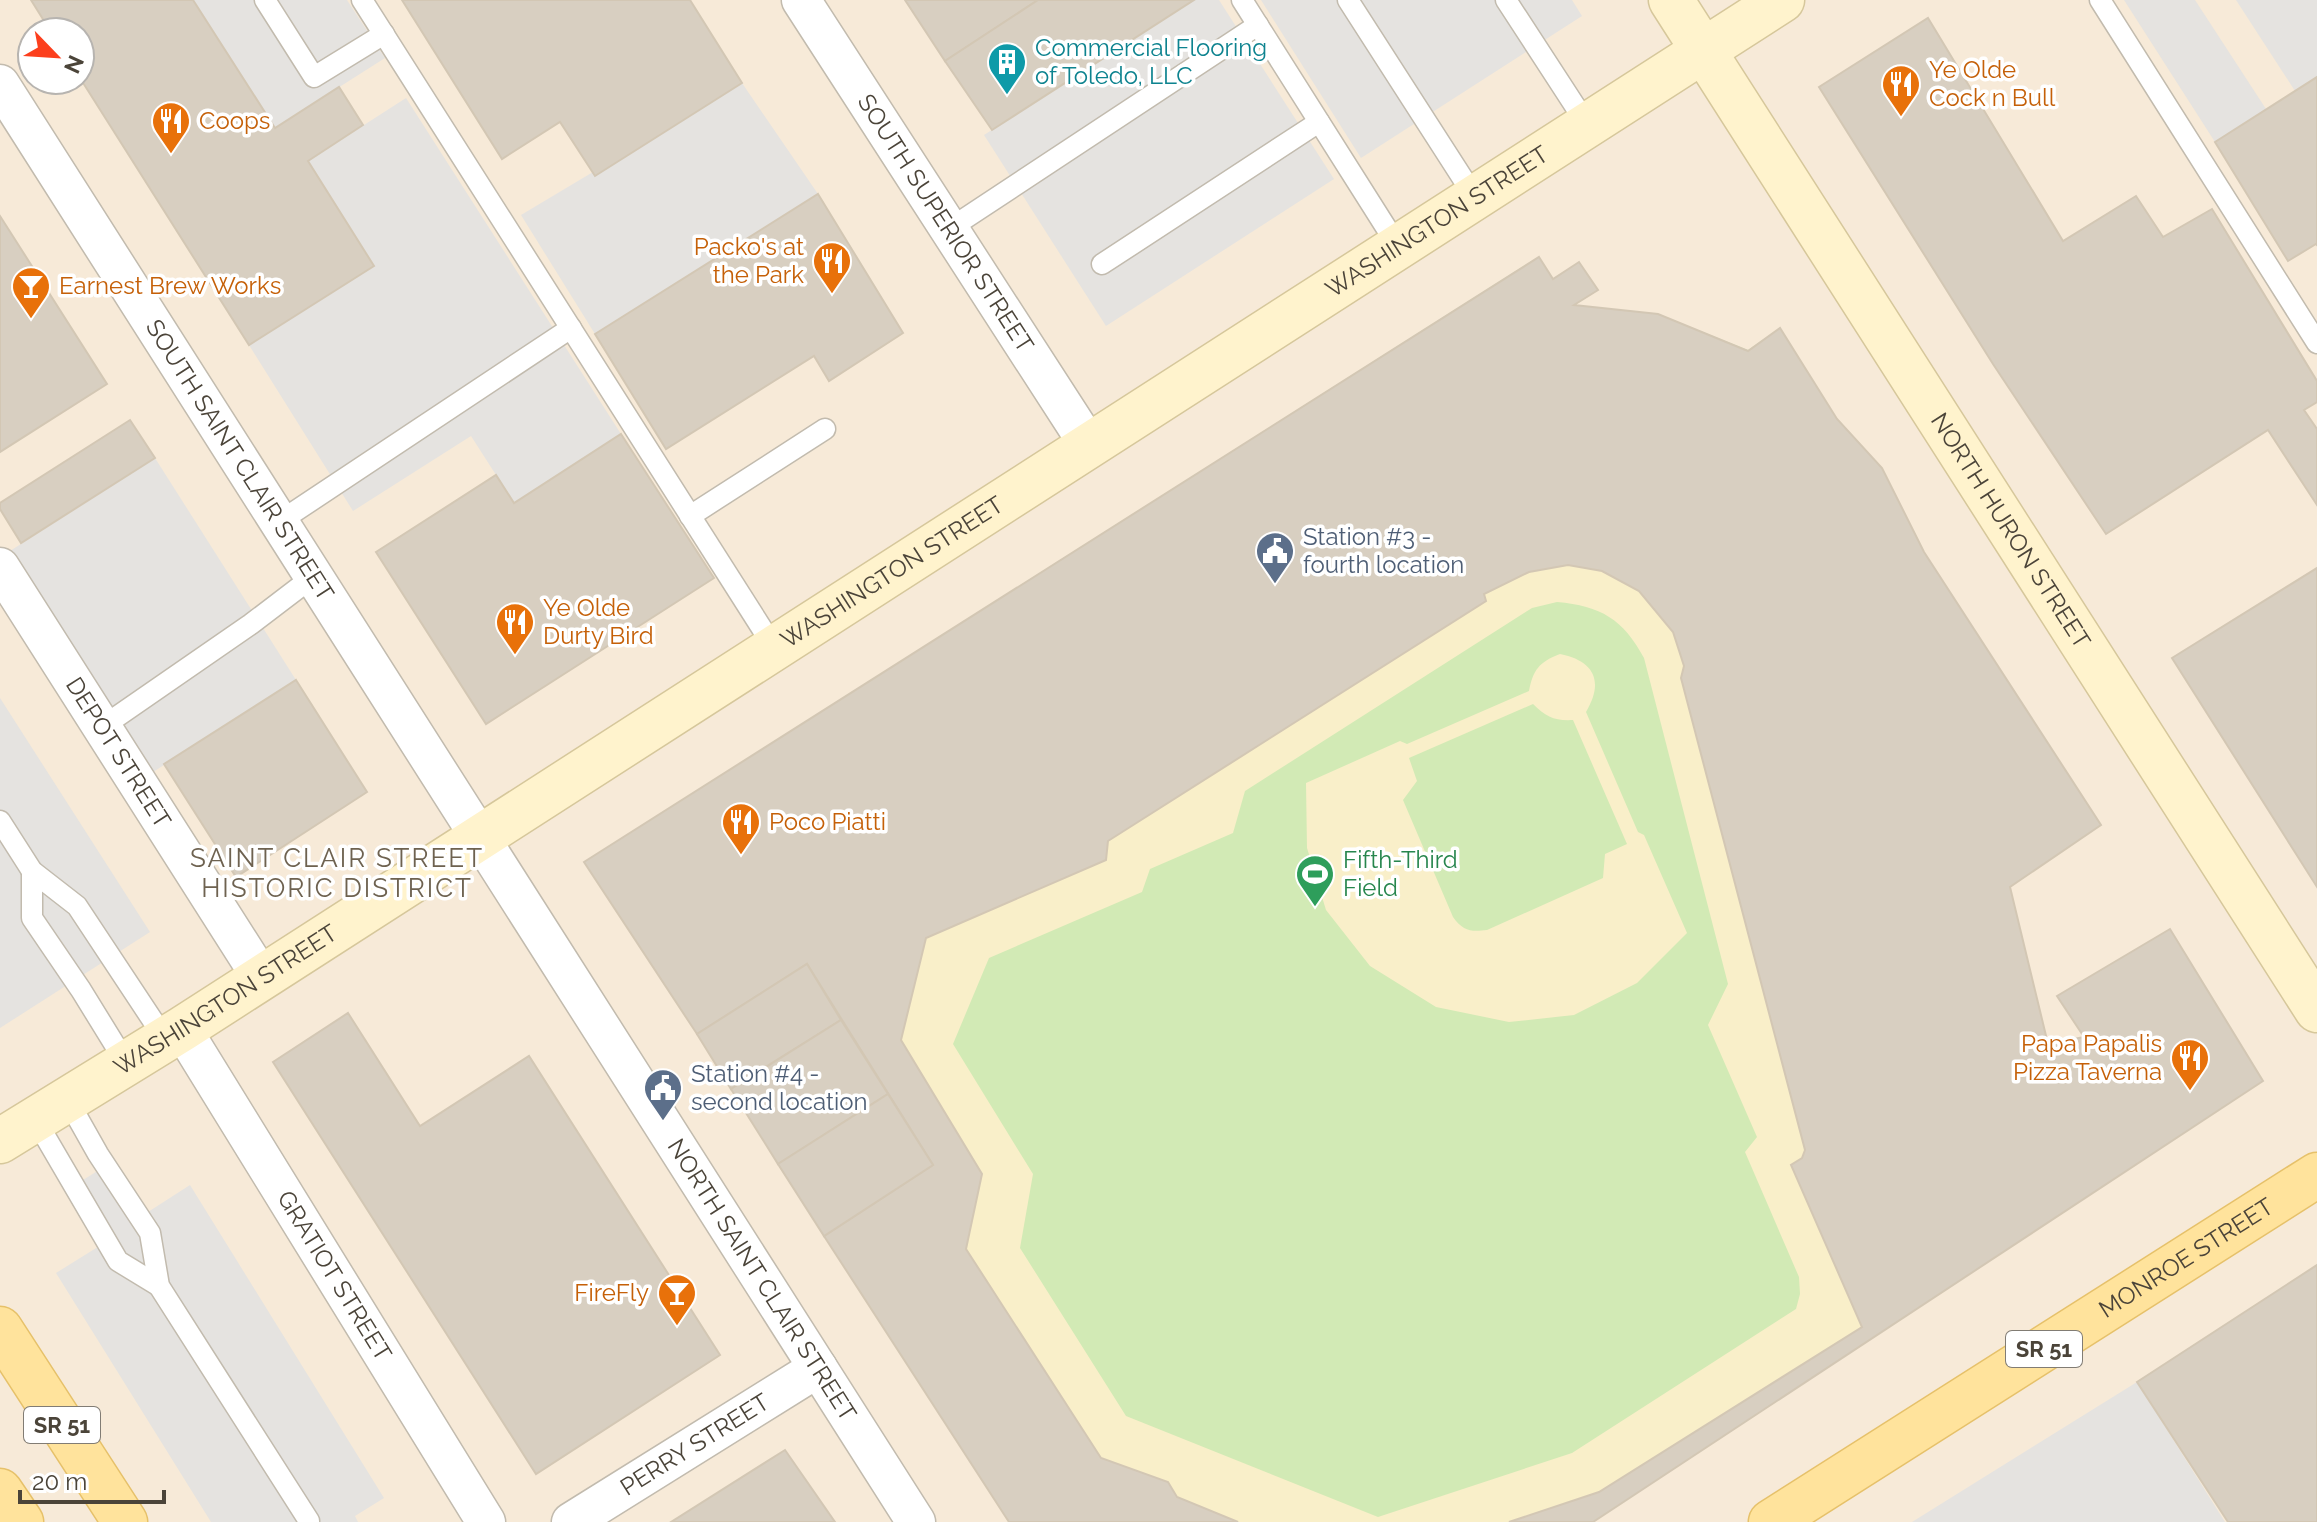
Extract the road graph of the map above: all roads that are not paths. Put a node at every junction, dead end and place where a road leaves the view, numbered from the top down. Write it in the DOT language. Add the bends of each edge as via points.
graph roads {
  1 [pos="265,0"];
  2 [pos="362,0"];
  3 [pos="801,0"];
  4 [pos="1242,0"];
  5 [pos="1348,0"];
  6 [pos="1506,0"];
  7 [pos="1671,0"];
  8 [pos="1782,0"];
  9 [pos="2100,0"];
  10 [pos="1258,25"];
  11 [pos="384,34"];
  12 [pos="1703,50"];
  13 [pos="0,84"];
  14 [pos="1319,122"];
  15 [pos="1588,126"];
  16 [pos="1476,199"];
  17 [pos="949,229"];
  18 [pos="1399,248"];
  19 [pos="1102,264"];
  20 [pos="571,328"];
  21 [pos="2317,343"];
  22 [pos="825,429"];
  23 [pos="1090,447"];
  24 [pos="690,516"];
  25 [pos="279,522"];
  26 [pos="0,567"];
  27 [pos="314,576"];
  28 [pos="775,649"];
  29 [pos="102,727"];
  30 [pos="0,821"];
  31 [pos="480,837"];
  32 [pos="32,871"];
  33 [pos="261,977"];
  34 [pos="2317,1010"];
  35 [pos="174,1034"];
  36 [pos="126,1063"];
  37 [pos="34,1120"];
  38 [pos="2317,1175"];
  39 [pos="159,1286"];
  40 [pos="0,1329"];
  41 [pos="818,1368"];
  42 [pos="0,1491"];
  43 [pos="309,1521"];
  44 [pos="21,1522"];
  45 [pos="125,1522"];
  46 [pos="486,1522"];
  47 [pos="571,1522"];
  48 [pos="916,1522"];
  49 [pos="1771,1522"];
  1 -- 11 [label="lane" via="314,77"];
  2 -- 11 [label="lane"];
  3 -- 17 [label="street, SOUTH SUPERIOR STREET"];
  4 -- 10 [label="lane"];
  5 -- 16 [label="lane"];
  6 -- 15 [label="lane"];
  7 -- 12 [label="street, NORTH HURON STREET"];
  8 -- 12 [label="street, WASHINGTON STREET"];
  9 -- 21 [label="lane"];
  10 -- 14 [label="lane"];
  10 -- 17 [label="lane"];
  11 -- 20 [label="lane"];
  12 -- 15 [label="street, WASHINGTON STREET"];
  12 -- 34 [label="street, NORTH HURON STREET"];
  13 -- 25 [label="street, SOUTH SAINT CLAIR STREET"];
  14 -- 18 [label="lane"];
  14 -- 19 [label="lane"];
  15 -- 16 [label="street, WASHINGTON STREET"];
  16 -- 18 [label="street, WASHINGTON STREET"];
  17 -- 23 [label="street, SOUTH SUPERIOR STREET"];
  18 -- 23 [label="street, WASHINGTON STREET"];
  20 -- 24 [label="lane"];
  20 -- 25 [label="lane"];
  22 -- 24 [label="lane"];
  23 -- 28 [label="street, WASHINGTON STREET"];
  24 -- 28 [label="lane"];
  25 -- 27 [label="street, SOUTH SAINT CLAIR STREET"];
  26 -- 29 [label="street, DEPOT STREET"];
  27 -- 29 [label="lane"];
  27 -- 31 [label="street, SOUTH SAINT CLAIR STREET"];
  28 -- 31 [label="street, WASHINGTON STREET"];
  29 -- 33 [label="street, DEPOT STREET"];
  30 -- 32 [label="lane"];
  31 -- 33 [label="street, WASHINGTON STREET"];
  31 -- 41 [label="street, NORTH SAINT CLAIR STREET"];
  32 -- 35 [label="lane" via="77,906"];
  32 -- 36 [label="lane" via="32,918"];
  33 -- 35 [label="street, WASHINGTON STREET"];
  35 -- 36 [label="street, WASHINGTON STREET"];
  35 -- 46 [label="street, GRATIOT STREET"];
  36 -- 37 [label="street, WASHINGTON STREET"];
  37 -- 39 [label="lane" via="118,1261"];
  37 -- 39 [label="lane" via="98,1154 150,1233"];
  38 -- 49 [label="main road, MONROE STREET / SR 51"];
  39 -- 43 [label="lane"];
  40 -- 45 [label="main road, SR 51"];
  41 -- 47 [label="street, PERRY STREET"];
  41 -- 48 [label="street, NORTH SAINT CLAIR STREET"];
  42 -- 44 [label="main road"];
}
